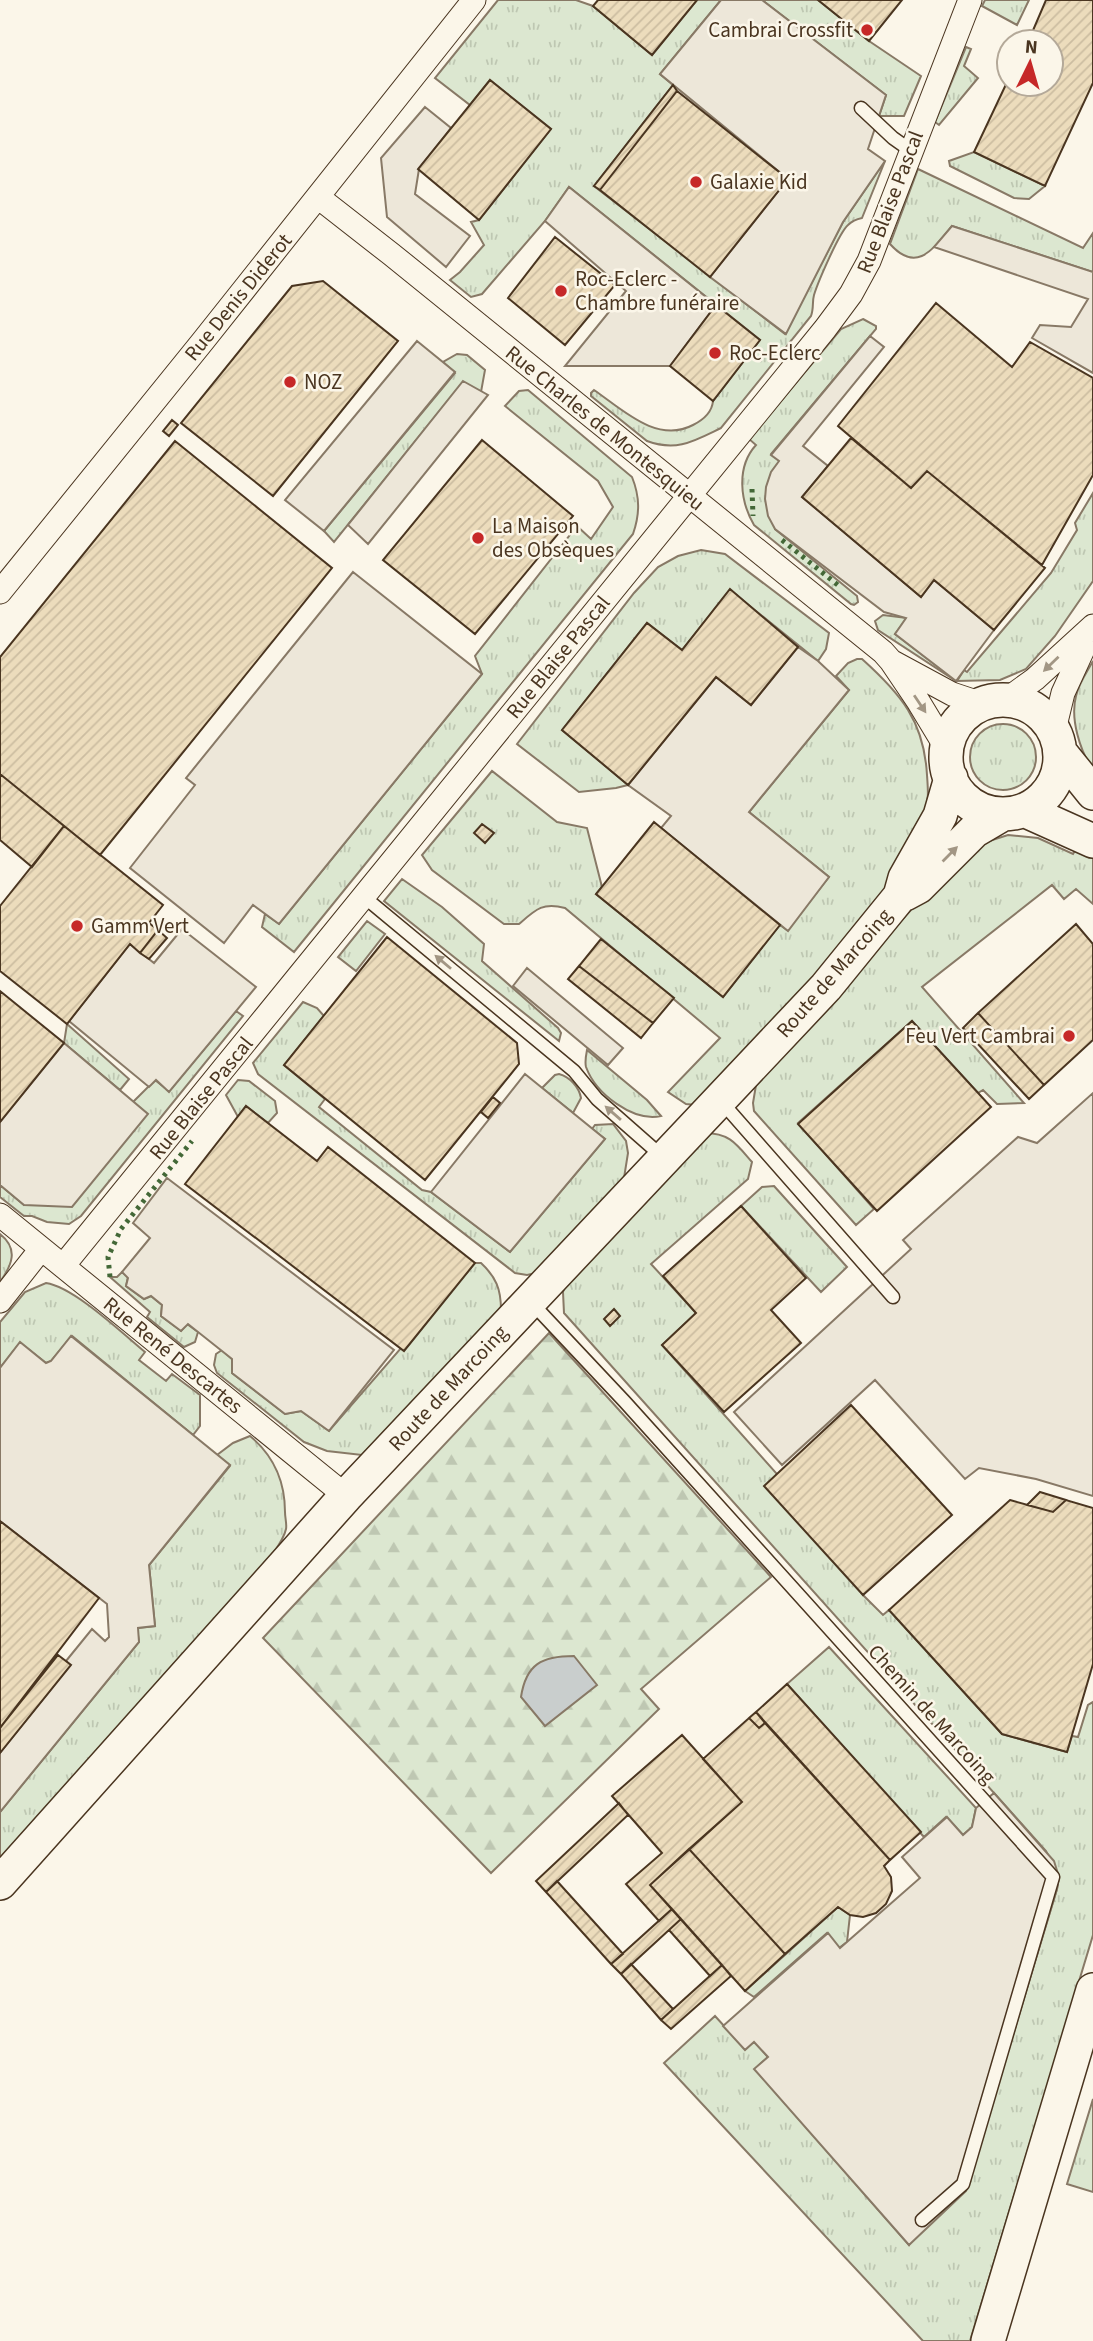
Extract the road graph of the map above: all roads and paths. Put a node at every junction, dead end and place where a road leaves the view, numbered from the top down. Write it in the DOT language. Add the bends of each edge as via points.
graph roads {
  1 [pos="474,0"];
  2 [pos="970,0"];
  3 [pos="861,108"];
  4 [pos="910,150"];
  5 [pos="318,197"];
  6 [pos="688,496"];
  7 [pos="0,592"];
  8 [pos="1093,627"];
  9 [pos="891,660"];
  10 [pos="994,702"];
  11 [pos="1057,741"];
  12 [pos="949,764"];
  13 [pos="1093,793"];
  14 [pos="1013,812"];
  15 [pos="1093,841"];
  16 [pos="363,896"];
  17 [pos="900,896"];
  18 [pos="720,1100"];
  19 [pos="664,1158"];
  20 [pos="0,1215"];
  21 [pos="41,1249"];
  22 [pos="63,1266"];
  23 [pos="892,1297"];
  24 [pos="0,1301"];
  25 [pos="530,1301"];
  26 [pos="346,1496"];
  27 [pos="0,1883"];
  28 [pos="1093,1990"];
  29 [pos="922,2220"];
  30 [pos="988,2341"];
  1 -- 5 [label="street, Rue Denis Diderot"];
  2 -- 4 [label="street, Rue Blaise Pascal"];
  3 -- 4 [label="lane"];
  4 -- 6 [label="street, Rue Blaise Pascal" via="869,261 851,294"];
  5 -- 6 [label="street, Rue Charles de Montesquieu"];
  5 -- 7 [label="street, Rue Denis Diderot"];
  6 -- 9 [label="street, Rue Charles de Montesquieu"];
  6 -- 16 [label="street, Rue Blaise Pascal"];
  8 -- 10 [label="street, one-way" via="1035,679"];
  8 -- 11 [label="street" via="1063,693"];
  9 -- 10 [label="street, Rue Charles de Montesquieu" via="952,694"];
  9 -- 12 [label="street, Rue Charles de Montesquieu, one-way"];
  10 -- 11 [label="street" via="1021,702 1034,709 1046,718"];
  10 -- 12 [label="street" via="969,711 958,722 951,735"];
  11 -- 13 [label="street"];
  11 -- 14 [label="street" via="1060,767 1055,781 1037,803"];
  12 -- 14 [label="street" via="959,793 971,804 987,811"];
  12 -- 17 [label="street, Route de Marcoing" via="940,816 905,878"];
  14 -- 15 [label="street"];
  17 -- 14 [label="street, Route de Marcoing, one-way" via="918,887 974,831"];
  19 -- 16 [label="lane, one-way" via="597,1099 574,1071"];
  16 -- 22 [label="street, Rue Blaise Pascal"];
  17 -- 18 [label="street, Route de Marcoing" via="826,987"];
  18 -- 19 [label="street, Route de Marcoing"];
  18 -- 23 [label="lane"];
  19 -- 25 [label="street, Route de Marcoing"];
  20 -- 21 [label="street, Rue René Descartes"];
  21 -- 22 [label="street, Rue René Descartes"];
  21 -- 24 [label="street"];
  22 -- 26 [label="street, Rue René Descartes"];
  25 -- 26 [label="street, Route de Marcoing"];
  25 -- 29 [label="lane, Chemin de Marcoing" via="1054,1877 963,2184"];
  26 -- 27 [label="street, Route de Marcoing"];
  28 -- 30 [label="street"];
}
